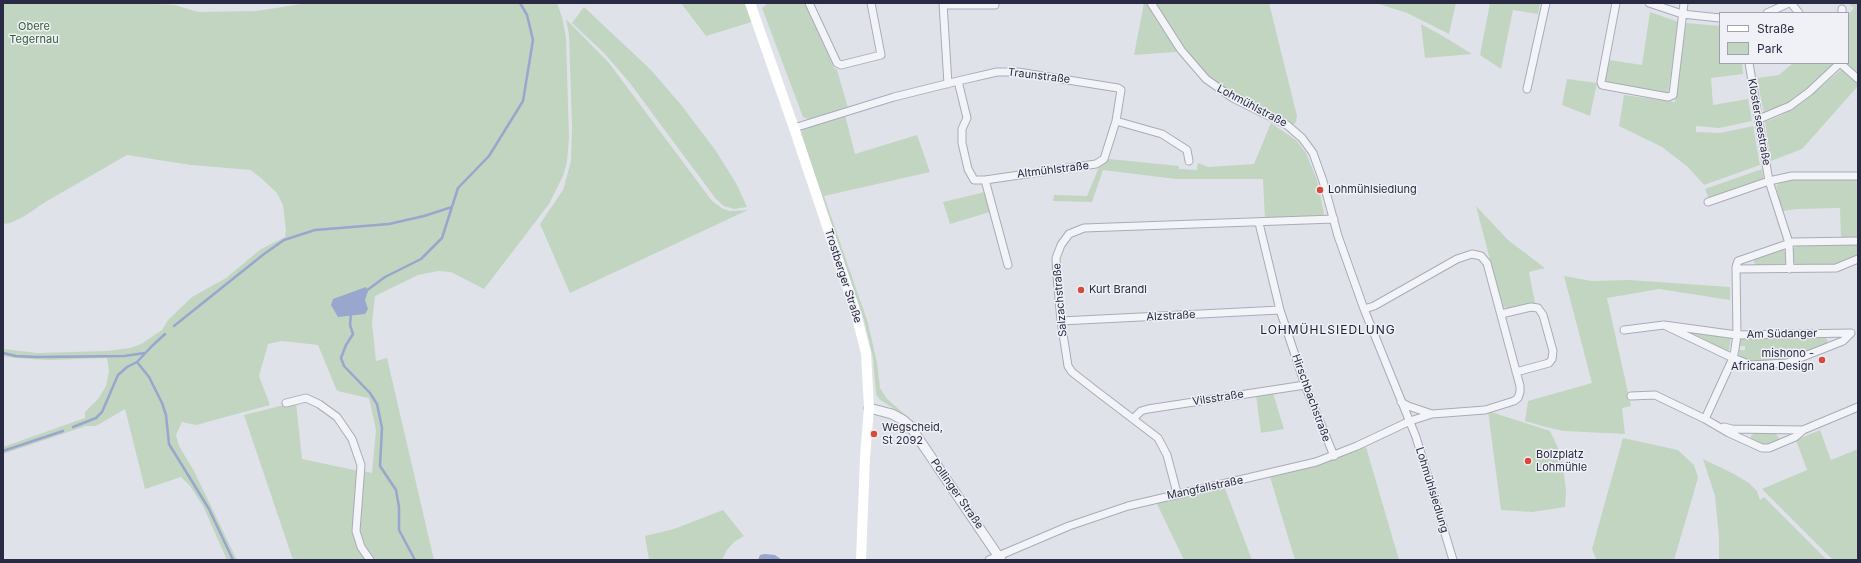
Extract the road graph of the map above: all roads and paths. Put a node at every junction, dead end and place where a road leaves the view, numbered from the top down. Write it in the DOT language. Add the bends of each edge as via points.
graph roads {
  1 [pos="750,3"];
  2 [pos="809,3"];
  3 [pos="871,3"];
  4 [pos="1151,3"];
  5 [pos="1546,3"];
  6 [pos="1616,3"];
  7 [pos="1649,3"];
  8 [pos="1684,3"];
  9 [pos="1790,3"];
  10 [pos="943,4"];
  11 [pos="995,5"];
  12 [pos="1769,12"];
  13 [pos="1798,12"];
  14 [pos="1682,14"];
  15 [pos="1719,18"];
  16 [pos="1749,64"];
  17 [pos="1839,64"];
  18 [pos="1841,64"];
  19 [pos="1858,78"];
  20 [pos="958,81"];
  21 [pos="948,84"];
  22 [pos="1527,89"];
  23 [pos="1759,119"];
  24 [pos="1116,121"];
  25 [pos="794,128"];
  26 [pos="1189,162"];
  27 [pos="1858,176"];
  28 [pos="985,180"];
  29 [pos="1769,181"];
  30 [pos="1708,202"];
  31 [pos="1334,219"];
  32 [pos="1259,223"];
  33 [pos="1858,241"];
  34 [pos="1789,243"];
  35 [pos="1752,256"];
  36 [pos="1858,259"];
  37 [pos="1008,265"];
  38 [pos="1736,269"];
  39 [pos="1755,269"];
  40 [pos="1790,269"];
  41 [pos="1364,309"];
  42 [pos="1280,310"];
  43 [pos="1501,314"];
  44 [pos="1061,321"];
  45 [pos="1664,325"];
  46 [pos="1624,330"];
  47 [pos="1710,331"];
  48 [pos="1855,332"];
  49 [pos="1827,333"];
  50 [pos="1737,335"];
  51 [pos="1705,345"];
  52 [pos="1827,348"];
  53 [pos="1733,358"];
  54 [pos="1516,372"];
  55 [pos="1305,385"];
  56 [pos="1631,396"];
  57 [pos="1401,402"];
  58 [pos="286,403"];
  59 [pos="1858,407"];
  60 [pos="869,408"];
  61 [pos="1432,414"];
  62 [pos="1134,418"];
  63 [pos="1705,418"];
  64 [pos="1410,421"];
  65 [pos="1717,425"];
  66 [pos="1753,430"];
  67 [pos="1778,430"];
  68 [pos="1803,430"];
  69 [pos="1749,442"];
  70 [pos="1779,444"];
  71 [pos="1334,456"];
  72 [pos="1177,493"];
  73 [pos="1000,558"];
  74 [pos="370,560"];
  75 [pos="861,560"];
  76 [pos="989,560"];
  77 [pos="1453,560"];
  1 -- 25 [label="main road, Trostberger Straße"];
  2 -- 3 [label="street" via="837,63 841,65 881,55"];
  4 -- 31 [label="street, Lohmühlstraße" via="1188,59 1213,85 1250,108 1288,125 1302,138 1317,162"];
  5 -- 22 [label="street"];
  6 -- 14 [label="street" via="1602,85 1668,97 1673,95"];
  7 -- 14 [label="street"];
  8 -- 14 [label="street"];
  9 -- 12 [label="street"];
  9 -- 13 [label="street"];
  10 -- 11 [label="street"];
  10 -- 21 [label="street"];
  14 -- 15 [label="street"];
  16 -- 23 [label="street, Klosterseestraße"];
  17 -- 23 [label="street" via="1790,106"];
  18 -- 19 [label="street"];
  20 -- 21 [label="street, Traunstraße"];
  20 -- 24 [label="street, Traunstraße" via="997,72 1018,72 1118,88 1121,92"];
  20 -- 28 [label="street" via="967,118 961,134 968,168 974,180"];
  21 -- 25 [label="street, Traunstraße"];
  23 -- 29 [label="street, Klosterseestraße"];
  24 -- 26 [label="street" via="1162,134 1187,150"];
  24 -- 28 [label="street, Altmühlstraße" via="1107,153 1096,164"];
  25 -- 60 [label="main road, Trostberger Straße" via="861,330 868,364"];
  27 -- 29 [label="street" via="1792,176"];
  28 -- 37 [label="street"];
  29 -- 30 [label="street"];
  29 -- 34 [label="street"];
  31 -- 32 [label="street, Salzachstraße"];
  31 -- 41 [label="street, Lohmühlsiedlung"];
  32 -- 42 [label="street, Hirschbachstraße"];
  32 -- 44 [label="street, Salzachstraße" via="1089,228 1071,233 1060,245 1056,258"];
  33 -- 34 [label="street"];
  34 -- 35 [label="street"];
  34 -- 40 [label="street"];
  35 -- 38 [label="street" via="1740,260"];
  35 -- 39 [label="street" via="1750,265"];
  36 -- 40 [label="street" via="1836,268"];
  38 -- 39 [label="street"];
  38 -- 50 [label="street, Am Südanger"];
  39 -- 40 [label="street"];
  41 -- 43 [label="street" via="1374,306 1457,259 1476,254 1485,258 1488,263"];
  41 -- 57 [label="street, Lohmühlsiedlung"];
  42 -- 44 [label="street, Alzstraße"];
  42 -- 55 [label="street, Hirschbachstraße"];
  43 -- 54 [label="street"];
  43 -- 54 [label="street" via="1531,307 1538,308 1543,315 1553,351 1549,363"];
  44 -- 62 [label="street, Salzachstraße" via="1070,369"];
  45 -- 46 [label="street, Am Südanger"];
  45 -- 47 [label="street, Am Südanger"];
  45 -- 51 [label="street, Am Südanger"];
  47 -- 50 [label="street, Am Südanger"];
  47 -- 51 [label="street" via="1705,338"];
  48 -- 49 [label="street, Am Südanger"];
  48 -- 52 [label="street, Am Südanger"];
  49 -- 50 [label="street, Am Südanger"];
  49 -- 52 [label="street, Am Südanger" via="1830,345"];
  50 -- 53 [label="street, Am Südanger"];
  51 -- 53 [label="street, Am Südanger"];
  52 -- 53 [label="street, Am Südanger" via="1783,364 1751,365"];
  53 -- 63 [label="street, Am Südanger"];
  54 -- 61 [label="street" via="1520,392 1514,401 1485,410"];
  55 -- 62 [label="street, Vilsstraße" via="1148,409 1141,411"];
  55 -- 71 [label="street, Hirschbachstraße"];
  56 -- 63 [label="street" via="1655,394"];
  57 -- 61 [label="street"];
  57 -- 64 [label="street, Lohmühlsiedlung"];
  58 -- 74 [label="street" via="306,398 319,404 337,417 352,439 361,466 356,531 361,546"];
  59 -- 68 [label="street"];
  60 -- 73 [label="street, Pollinger Straße" via="892,414 910,426"];
  60 -- 75 [label="main road, Trostberger Straße"];
  61 -- 64 [label="street"];
  62 -- 72 [label="street, Salzachstraße" via="1160,440 1167,455"];
  63 -- 65 [label="street"];
  64 -- 71 [label="street, Mangfallstraße"];
  64 -- 77 [label="street, Lohmühlsiedlung"];
  65 -- 66 [label="street"];
  65 -- 69 [label="street"];
  66 -- 67 [label="street"];
  66 -- 69 [label="street" via="1748,434"];
  67 -- 68 [label="street"];
  67 -- 70 [label="street" via="1782,437"];
  68 -- 70 [label="street" via="1796,437"];
  69 -- 70 [label="street" via="1762,448"];
  71 -- 72 [label="street, Mangfallstraße" via="1269,474"];
  72 -- 73 [label="street, Mangfallstraße" via="1069,526"];
  73 -- 76 [label="street, Mangfallstraße"];
}
